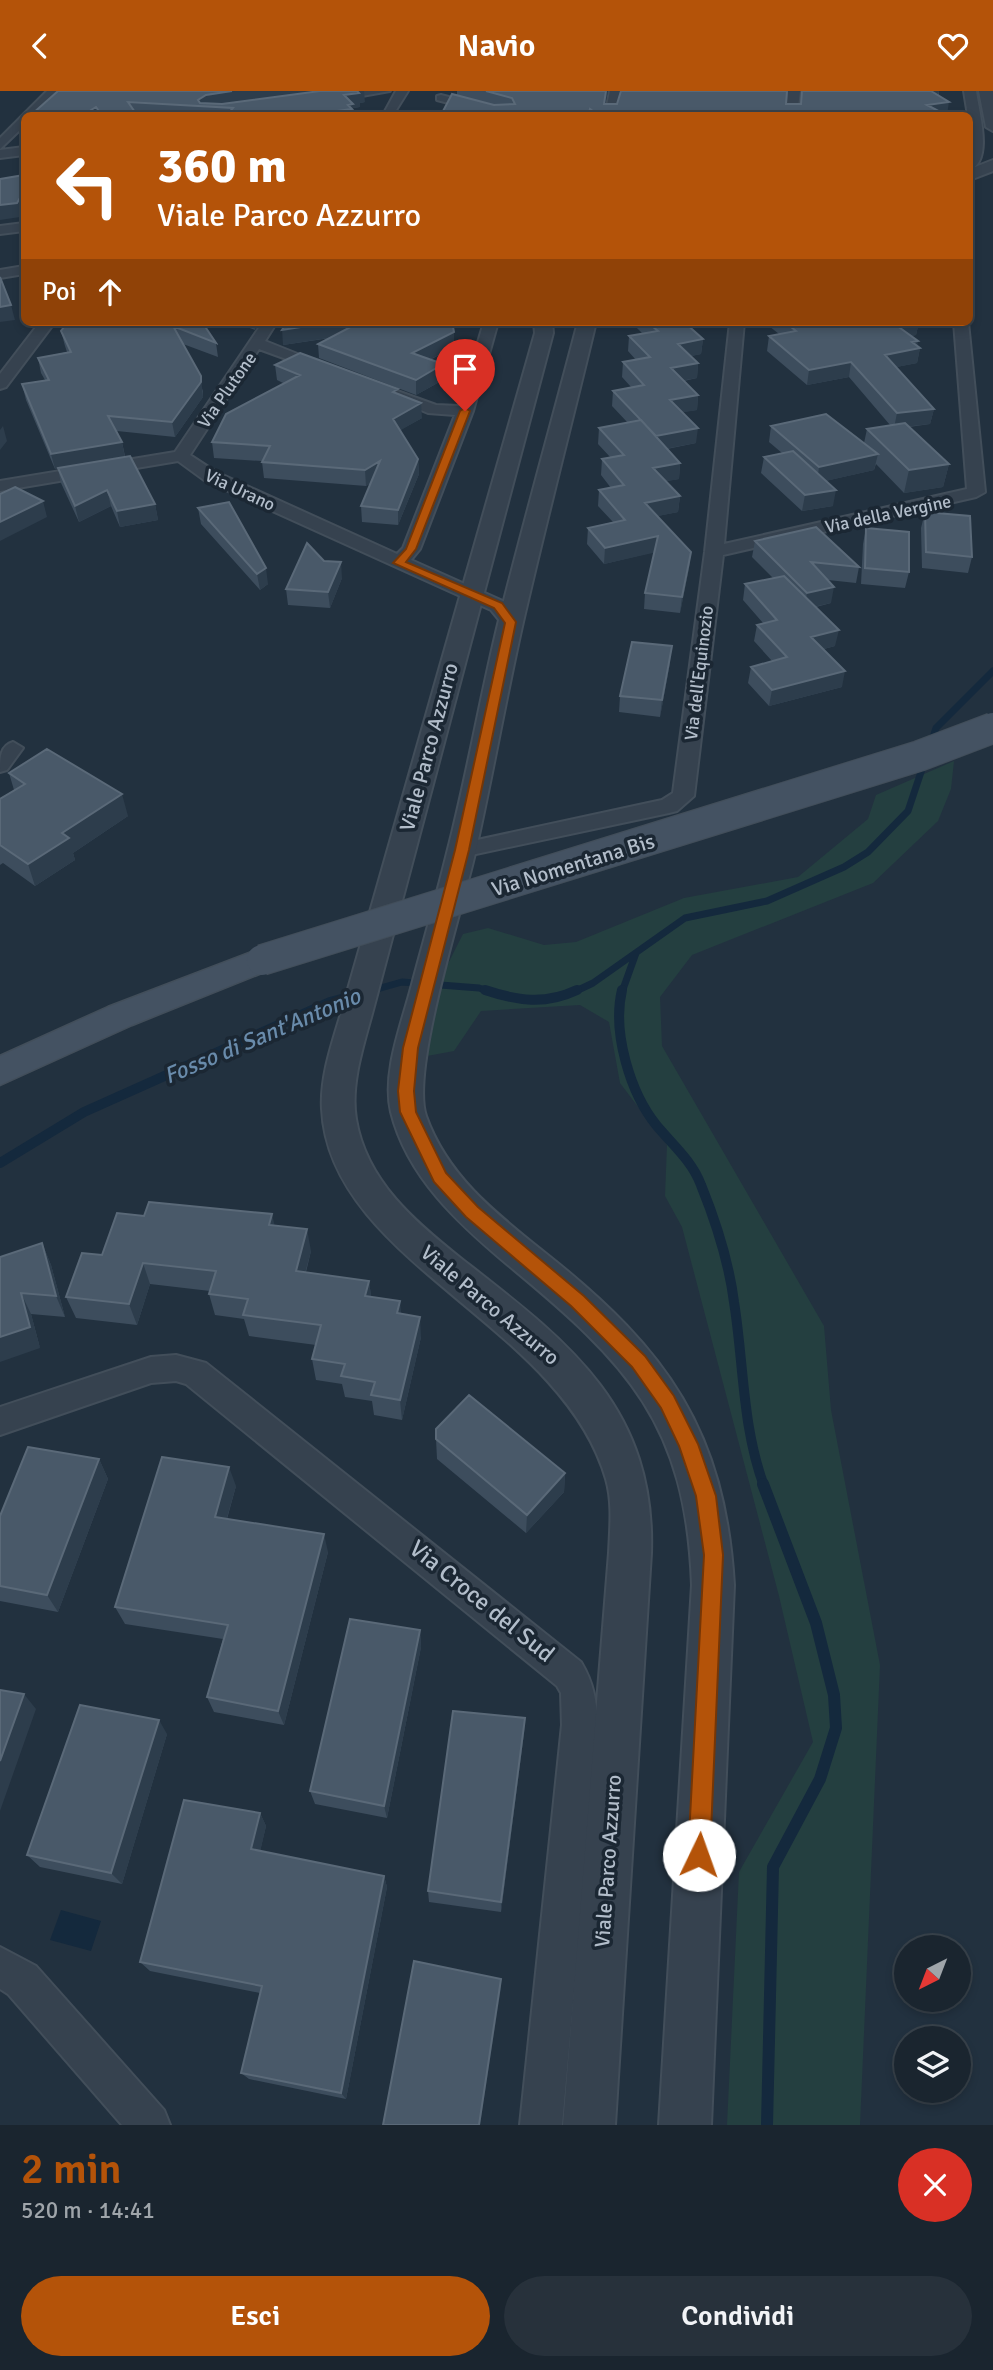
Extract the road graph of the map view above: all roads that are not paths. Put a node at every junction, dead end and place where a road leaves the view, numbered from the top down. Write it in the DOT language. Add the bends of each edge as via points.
graph roads {
  1 [pos="53,91"];
  2 [pos="384,91"];
  3 [pos="402,91"];
  4 [pos="616,91"];
  5 [pos="794,91"];
  6 [pos="970,91"];
  7 [pos="986,91"];
  8 [pos="443,95"];
  9 [pos="317,100"];
  10 [pos="32,112"];
  11 [pos="390,112"];
  12 [pos="434,112"];
  13 [pos="497,112"];
  14 [pos="611,112"];
  15 [pos="792,112"];
  16 [pos="21,123"];
  17 [pos="993,127"];
  18 [pos="0,145"];
  19 [pos="21,151"];
  20 [pos="0,154"];
  21 [pos="973,164"];
  22 [pos="993,165"];
  23 [pos="993,173"];
  24 [pos="973,175"];
  25 [pos="973,176"];
  26 [pos="21,227"];
  27 [pos="0,230"];
  28 [pos="21,270"];
  29 [pos="0,274"];
  30 [pos="44,326"];
  31 [pos="268,326"];
  32 [pos="490,326"];
  33 [pos="543,326"];
  34 [pos="586,326"];
  35 [pos="737,326"];
  36 [pos="961,326"];
  37 [pos="259,344"];
  38 [pos="347,377"];
  39 [pos="0,384"];
  40 [pos="372,386"];
  41 [pos="465,411"];
  42 [pos="181,456"];
  43 [pos="0,486"];
  44 [pos="714,552"];
  45 [pos="399,563"];
  46 [pos="522,580"];
  47 [pos="470,593"];
  48 [pos="511,622"];
  49 [pos="993,728"];
  50 [pos="462,850"];
  51 [pos="0,1071"];
  52 [pos="0,1421"];
  53 [pos="0,1966"];
  54 [pos="149,2125"];
  55 [pos="541,2125"];
  56 [pos="589,2125"];
  57 [pos="685,2125"];
  1 -- 10 [label="street"];
  2 -- 9 [label="street"];
  3 -- 11 [label="street"];
  4 -- 14 [label="street"];
  5 -- 15 [label="street"];
  6 -- 21 [label="street" via="980,153"];
  7 -- 17 [label="street"];
  8 -- 12 [label="street"];
  8 -- 13 [label="street"];
  16 -- 18 [label="street"];
  19 -- 20 [label="street"];
  22 -- 24 [label="street"];
  23 -- 25 [label="street"];
  26 -- 27 [label="street"];
  28 -- 29 [label="street"];
  30 -- 39 [label="street"];
  31 -- 37 [label="street, Via Plutone"];
  32 -- 41 [label="street"];
  33 -- 47 [label="street, Viale Parco Azzurro"];
  34 -- 46 [label="street"];
  35 -- 44 [label="street, Via dell'Equinozio"];
  36 -- 44 [label="street, Via della Vergine" via="976,492"];
  37 -- 38 [label="street"];
  37 -- 42 [label="street, Via Plutone"];
  40 -- 41 [label="street" via="434,409"];
  41 -- 45 [label="street" via="411,549"];
  42 -- 43 [label="street, Via Urano"];
  42 -- 45 [label="street, Via Urano" via="210,476"];
  44 -- 50 [label="street, Via dell'Equinozio" via="681,798 664,807"];
  45 -- 47 [label="street, Via Urano"];
  46 -- 47 [label="street"];
  46 -- 48 [label="street"];
  47 -- 48 [label="street" via="498,605"];
  47 -- 56 [label="street, Viale Parco Azzurro" via="337,1109 355,1168 381,1207 397,1226 549,1351 569,1373 604,1423 626,1478 631,1553"];
  48 -- 50 [label="street"];
  49 -- 51 [label="main road, Via Nomentana Bis, bridge" via="919,756 262,960 120,1016"];
  50 -- 57 [label="street" via="411,1048 408,1112 440,1177 472,1212 578,1301 644,1368 676,1417 706,1496 713,1585"];
  52 -- 55 [label="street, Via Croce del Sud" via="151,1370 176,1368 195,1373 569,1674 578,1690 580,1725"];
  53 -- 54 [label="street" via="22,1980"];
}
